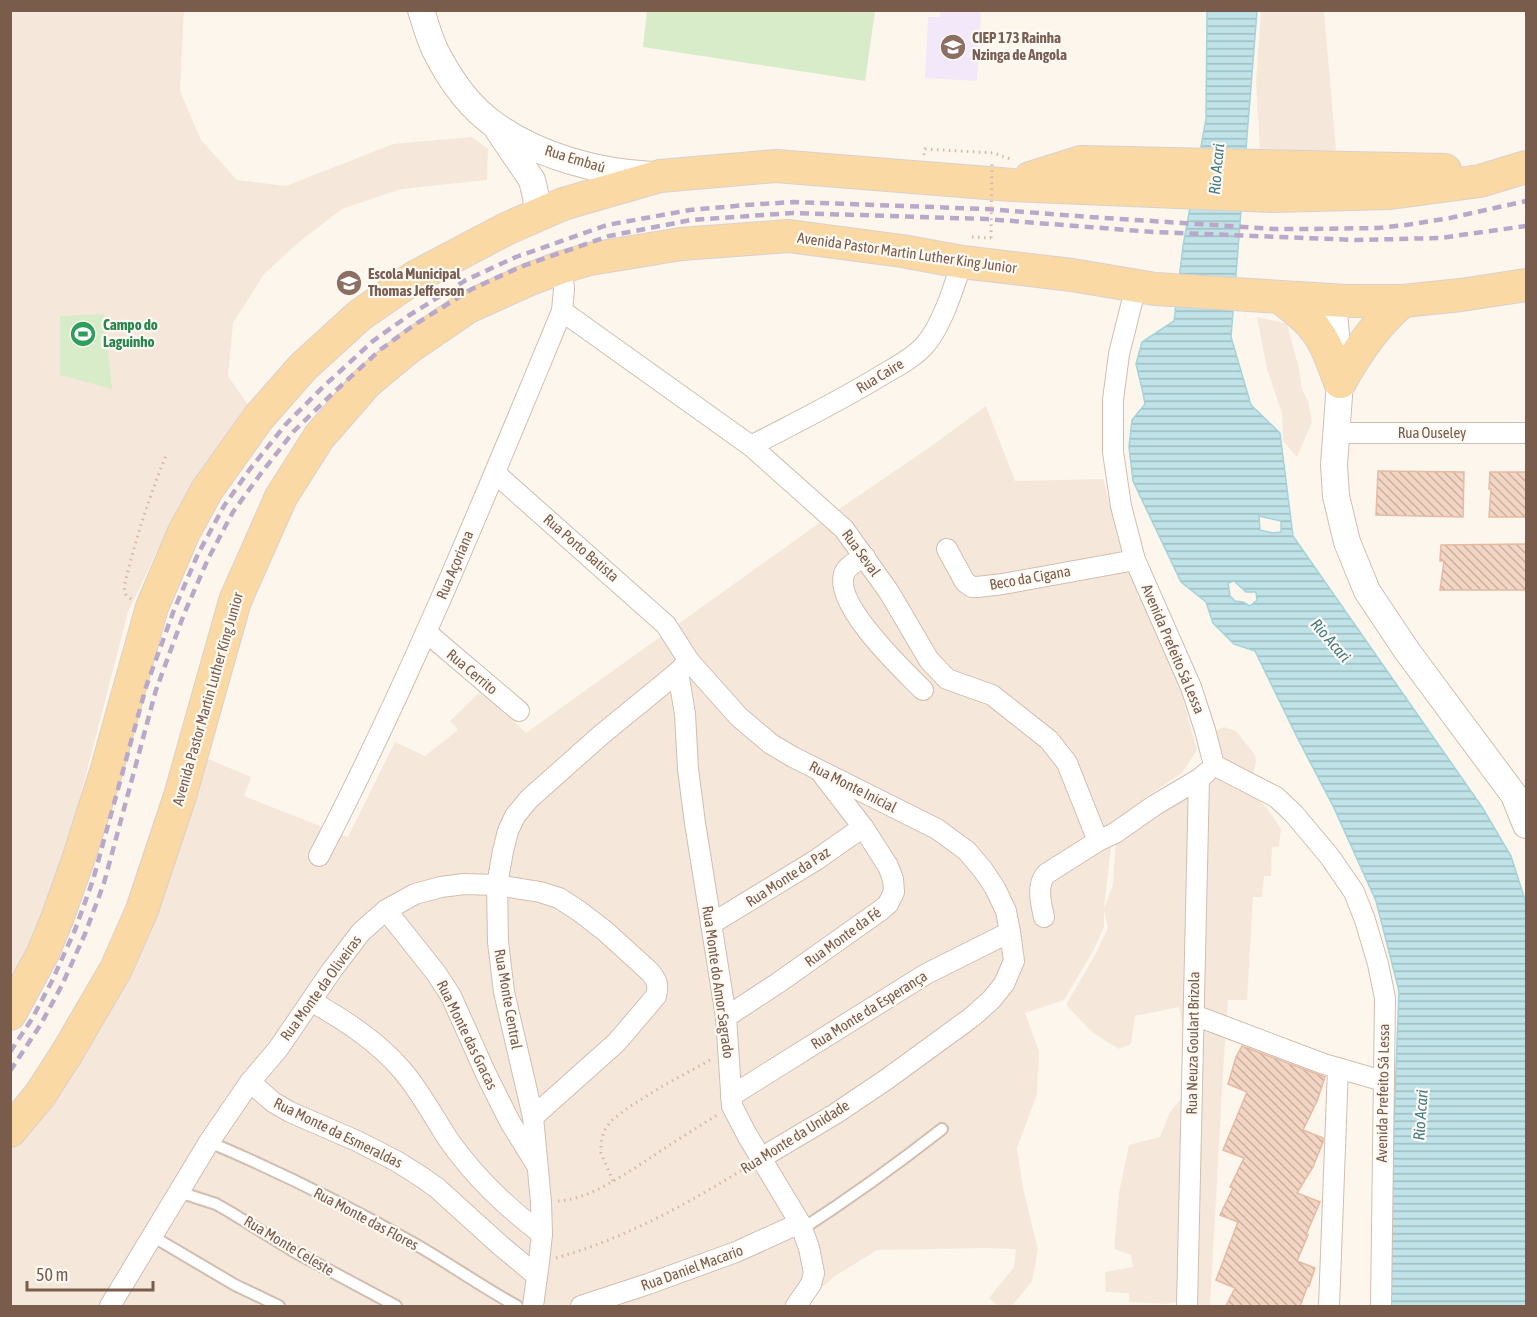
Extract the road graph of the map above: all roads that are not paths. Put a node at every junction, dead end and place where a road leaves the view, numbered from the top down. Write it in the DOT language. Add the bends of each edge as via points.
graph roads {
  1 [pos="421,10"];
  2 [pos="495,124"];
  3 [pos="1527,167"];
  4 [pos="660,176"];
  5 [pos="538,215"];
  6 [pos="962,262"];
  7 [pos="562,267"];
  8 [pos="1527,285"];
  9 [pos="1146,288"];
  10 [pos="1270,296"];
  11 [pos="1333,300"];
  12 [pos="1403,301"];
  13 [pos="562,311"];
  14 [pos="1340,382"];
  15 [pos="1336,433"];
  16 [pos="1527,434"];
  17 [pos="752,446"];
  18 [pos="495,473"];
  19 [pos="947,549"];
  20 [pos="865,557"];
  21 [pos="1135,560"];
  22 [pos="666,625"];
  23 [pos="426,632"];
  24 [pos="684,667"];
  25 [pos="923,690"];
  26 [pos="519,711"];
  27 [pos="1214,765"];
  28 [pos="820,770"];
  29 [pos="1199,779"];
  30 [pos="1520,795"];
  31 [pos="1527,825"];
  32 [pos="863,827"];
  33 [pos="1098,841"];
  34 [pos="319,856"];
  35 [pos="498,885"];
  36 [pos="386,910"];
  37 [pos="1044,918"];
  38 [pos="711,924"];
  39 [pos="1010,932"];
  40 [pos="1014,961"];
  41 [pos="311,1001"];
  42 [pos="10,1014"];
  43 [pos="1194,1015"];
  44 [pos="726,1017"];
  45 [pos="1338,1068"];
  46 [pos="1383,1081"];
  47 [pos="250,1082"];
  48 [pos="731,1101"];
  49 [pos="533,1117"];
  50 [pos="942,1129"];
  51 [pos="10,1131"];
  52 [pos="209,1143"];
  53 [pos="761,1158"];
  54 [pos="538,1168"];
  55 [pos="179,1192"];
  56 [pos="801,1226"];
  57 [pos="542,1234"];
  58 [pos="152,1236"];
  59 [pos="538,1269"];
  60 [pos="110,1306"];
  61 [pos="279,1306"];
  62 [pos="396,1306"];
  63 [pos="517,1306"];
  64 [pos="533,1306"];
  65 [pos="581,1306"];
  66 [pos="796,1306"];
  67 [pos="1187,1306"];
  68 [pos="1329,1306"];
  69 [pos="1381,1306"];
  1 -- 2 [label="street, Rua Embaú" via="434,48 448,72 464,95"];
  2 -- 4 [label="street, Rua Embaú" via="554,155 615,171"];
  2 -- 5 [label="street, Rua Embaú" via="532,180"];
  3 -- 4 [label="main road" via="1480,181 1446,170 1273,181 1149,177 1012,185 776,166"];
  4 -- 5 [label="main road"];
  5 -- 42 [label="main road" via="415,277 360,315 303,367 259,417 207,490 152,607 106,772 57,919"];
  6 -- 7 [label="main road, Avenida Pastor Martin Luther King Junior" via="789,236 681,243"];
  6 -- 9 [label="main road, Avenida Pastor Martin Luther King Junior"];
  6 -- 17 [label="street, Rua Caire" via="953,292 925,345 861,388"];
  7 -- 13 [label="street, Rua Açoriana"];
  7 -- 51 [label="main road, Avenida Pastor Martin Luther King Junior" via="468,307 408,348 366,383 319,437 281,497 235,601 180,796 142,910 116,969 40,1095"];
  8 -- 12 [label="main road, Avenida Pastor Martin Luther King Junior"];
  9 -- 10 [label="main road, Avenida Pastor Martin Luther King Junior"];
  9 -- 21 [label="street, Avenida Prefeito Sá Lessa" via="1119,354 1113,400 1113,452"];
  10 -- 11 [label="main road, Avenida Pastor Martin Luther King Junior"];
  10 -- 14 [label="main road" via="1315,329"];
  11 -- 12 [label="main road, Avenida Pastor Martin Luther King Junior"];
  11 -- 14 [label="street"];
  12 -- 14 [label="main road" via="1371,333"];
  13 -- 17 [label="street, Rua Seval"];
  13 -- 18 [label="street, Rua Açoriana"];
  14 -- 15 [label="street"];
  15 -- 16 [label="street, Rua Ouseley"];
  15 -- 30 [label="street" via="1336,496 1347,542 1367,591 1407,651"];
  17 -- 20 [label="street, Rua Seval" via="844,529"];
  18 -- 22 [label="street, Rua Porto Batista"];
  18 -- 23 [label="street, Rua Açoriana"];
  19 -- 21 [label="street, Beco da Cigana" via="965,582 972,587"];
  20 -- 25 [label="street" via="843,575 844,592 883,650"];
  20 -- 33 [label="street, Rua Seval" via="929,660 947,679 992,694 1050,740 1067,763"];
  21 -- 27 [label="street, Avenida Prefeito Sá Lessa" via="1191,687"];
  22 -- 24 [label="street, Rua Monte Inicial"];
  23 -- 26 [label="street, Rua Cerrito"];
  23 -- 34 [label="street, Rua Açoriana"];
  24 -- 28 [label="street, Rua Monte Inicial" via="771,744"];
  24 -- 35 [label="street, Rua Monte Central" via="529,799 508,831"];
  24 -- 38 [label="street, Rua Monte do Amor Sagrado" via="688,769"];
  27 -- 29 [label="street"];
  27 -- 46 [label="street, Avenida Prefeito Sá Lessa" via="1276,797 1330,857 1354,892 1375,953 1385,998"];
  28 -- 32 [label="street, Rua Monte da Fé"];
  28 -- 39 [label="street, Rua Monte Inicial" via="937,829 967,851 995,888"];
  29 -- 33 [label="street"];
  29 -- 43 [label="street, Rua Neuza Goulart Brizola"];
  30 -- 31 [label="street"];
  32 -- 38 [label="street, Rua Monte da Paz"];
  32 -- 44 [label="street, Rua Monte da Fé" via="893,879 894,892 888,904"];
  33 -- 37 [label="street" via="1043,877 1040,887"];
  35 -- 36 [label="street, Rua Monte da Oliveiras" via="441,887 415,894"];
  35 -- 49 [label="street, Rua Monte Central" via="498,942 504,992"];
  35 -- 49 [label="street, Rua Monte da Oliveiras" via="559,898 605,931 650,971 658,987 656,996 617,1042"];
  36 -- 41 [label="street, Rua Monte da Oliveiras" via="361,932"];
  36 -- 54 [label="street, Rua Monte das Gracas" via="451,996 510,1122"];
  38 -- 44 [label="street, Rua Monte do Amor Sagrado"];
  39 -- 40 [label="street, Rua Monte Inicial"];
  39 -- 48 [label="street, Rua Monte da Esperança" via="926,974"];
  40 -- 53 [label="street, Rua Monte da Unidade" via="1004,984 972,1017 835,1114"];
  41 -- 47 [label="street, Rua Monte da Oliveiras"];
  41 -- 57 [label="street" via="373,1041 402,1070 476,1173"];
  43 -- 45 [label="street"];
  43 -- 67 [label="street, Rua Neuza Goulart Brizola"];
  44 -- 48 [label="street, Rua Monte do Amor Sagrado"];
  45 -- 46 [label="street"];
  45 -- 68 [label="street"];
  46 -- 69 [label="street, Avenida Prefeito Sá Lessa"];
  47 -- 52 [label="street, Rua Monte da Oliveiras"];
  47 -- 59 [label="street, Rua Monte da Esmeraldas" via="290,1112 357,1141 423,1178 500,1245"];
  48 -- 53 [label="street, Rua Monte do Amor Sagrado"];
  49 -- 54 [label="street, Rua Monte Central"];
  50 -- 56 [label="lane, Rua Daniel Macario" via="871,1183"];
  52 -- 55 [label="street, Rua Monte da Oliveiras"];
  52 -- 63 [label="lane, Rua Monte das Flores" via="320,1194 415,1244"];
  53 -- 56 [label="street, Rua Monte do Amor Sagrado"];
  54 -- 57 [label="street, Rua Monte Central"];
  55 -- 58 [label="street, Rua Monte da Oliveiras"];
  55 -- 62 [label="lane, Rua Monte Celeste" via="216,1204"];
  56 -- 65 [label="street, Rua Daniel Macario"];
  56 -- 66 [label="street, Rua Monte do Amor Sagrado" via="814,1273"];
  57 -- 59 [label="street, Rua Monte Central"];
  58 -- 60 [label="street, Rua Monte da Oliveiras"];
  58 -- 61 [label="lane"];
  59 -- 64 [label="street, Rua Monte Central"];
}
